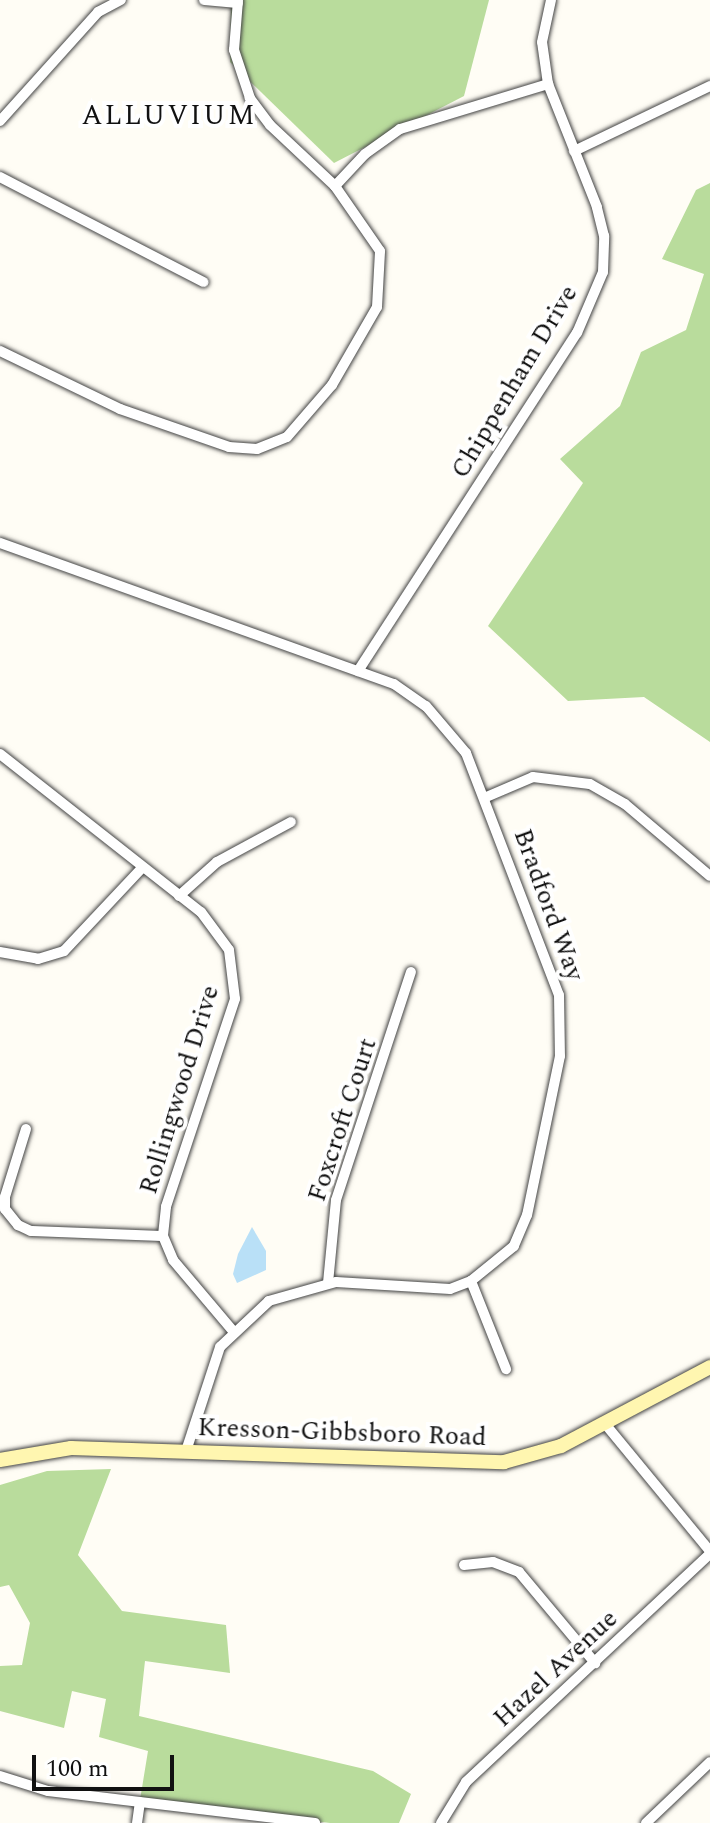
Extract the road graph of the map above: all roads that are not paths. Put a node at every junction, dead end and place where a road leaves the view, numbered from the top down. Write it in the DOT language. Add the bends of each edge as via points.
graph roads {
  1 [pos="121,0"];
  2 [pos="204,0"];
  3 [pos="551,0"];
  4 [pos="238,2"];
  5 [pos="548,84"];
  6 [pos="710,86"];
  7 [pos="0,121"];
  8 [pos="574,151"];
  9 [pos="0,177"];
  10 [pos="335,186"];
  11 [pos="203,282"];
  12 [pos="0,351"];
  13 [pos="0,543"];
  14 [pos="358,671"];
  15 [pos="0,754"];
  16 [pos="484,798"];
  17 [pos="291,822"];
  18 [pos="142,868"];
  19 [pos="710,876"];
  20 [pos="179,896"];
  21 [pos="0,952"];
  22 [pos="411,972"];
  23 [pos="26,1129"];
  24 [pos="163,1236"];
  25 [pos="471,1281"];
  26 [pos="328,1283"];
  27 [pos="233,1331"];
  28 [pos="710,1367"];
  29 [pos="506,1369"];
  30 [pos="606,1425"];
  31 [pos="186,1451"];
  32 [pos="0,1460"];
  33 [pos="710,1553"];
  34 [pos="464,1565"];
  35 [pos="595,1663"];
  36 [pos="710,1762"];
  37 [pos="0,1776"];
  38 [pos="140,1802"];
  39 [pos="291,1822"];
  40 [pos="137,1823"];
  41 [pos="315,1823"];
  42 [pos="441,1823"];
  43 [pos="646,1823"];
  1 -- 7 [label="street" via="98,12"];
  2 -- 4 [label="street"];
  3 -- 5 [label="street, Chippenham Drive" via="542,42"];
  4 -- 10 [label="street" via="234,50 250,98 270,125"];
  5 -- 8 [label="street, Chippenham Drive"];
  5 -- 10 [label="street" via="400,129 365,154"];
  6 -- 8 [label="street"];
  8 -- 14 [label="street, Chippenham Drive" via="604,236 603,272 592,307"];
  9 -- 11 [label="street"];
  10 -- 12 [label="street" via="380,251 377,307 306,420 270,446 229,447 190,434 107,404"];
  13 -- 14 [label="street, Bradford Way"];
  14 -- 16 [label="street, Bradford Way" via="394,684 442,721 466,753"];
  15 -- 18 [label="street, Rollingwood Drive"];
  16 -- 19 [label="street" via="533,777 590,784 625,804"];
  16 -- 25 [label="street, Bradford Way" via="559,995 562,1035 527,1215 514,1246"];
  17 -- 20 [label="street" via="217,862"];
  18 -- 20 [label="street, Rollingwood Drive"];
  18 -- 21 [label="street" via="64,951 38,959"];
  20 -- 24 [label="street, Rollingwood Drive" via="219,932 237,983 221,1050 166,1207"];
  22 -- 26 [label="street, Foxcroft Court" via="336,1200"];
  23 -- 24 [label="street" via="5,1197 5,1209 18,1225 31,1231"];
  24 -- 27 [label="street, Rollingwood Drive" via="173,1260"];
  25 -- 26 [label="street, Bradford Way" via="435,1291"];
  25 -- 29 [label="street"];
  26 -- 27 [label="street, Bradford Way" via="269,1301"];
  27 -- 31 [label="street, Bradford Way" via="207,1379"];
  28 -- 30 [label="street, Kresson-Gibbsboro Road"];
  30 -- 31 [label="street, Kresson-Gibbsboro Road" via="540,1454 504,1462"];
  30 -- 33 [label="street"];
  31 -- 32 [label="street, Kresson-Gibbsboro Road" via="71,1448"];
  33 -- 35 [label="street, Hazel Avenue"];
  34 -- 35 [label="street" via="493,1562 519,1572"];
  35 -- 42 [label="street, Hazel Avenue" via="466,1782"];
  36 -- 43 [label="street"];
  37 -- 38 [label="street" via="48,1791"];
  38 -- 39 [label="street"];
  38 -- 40 [label="street"];
  39 -- 41 [label="street"];
}
